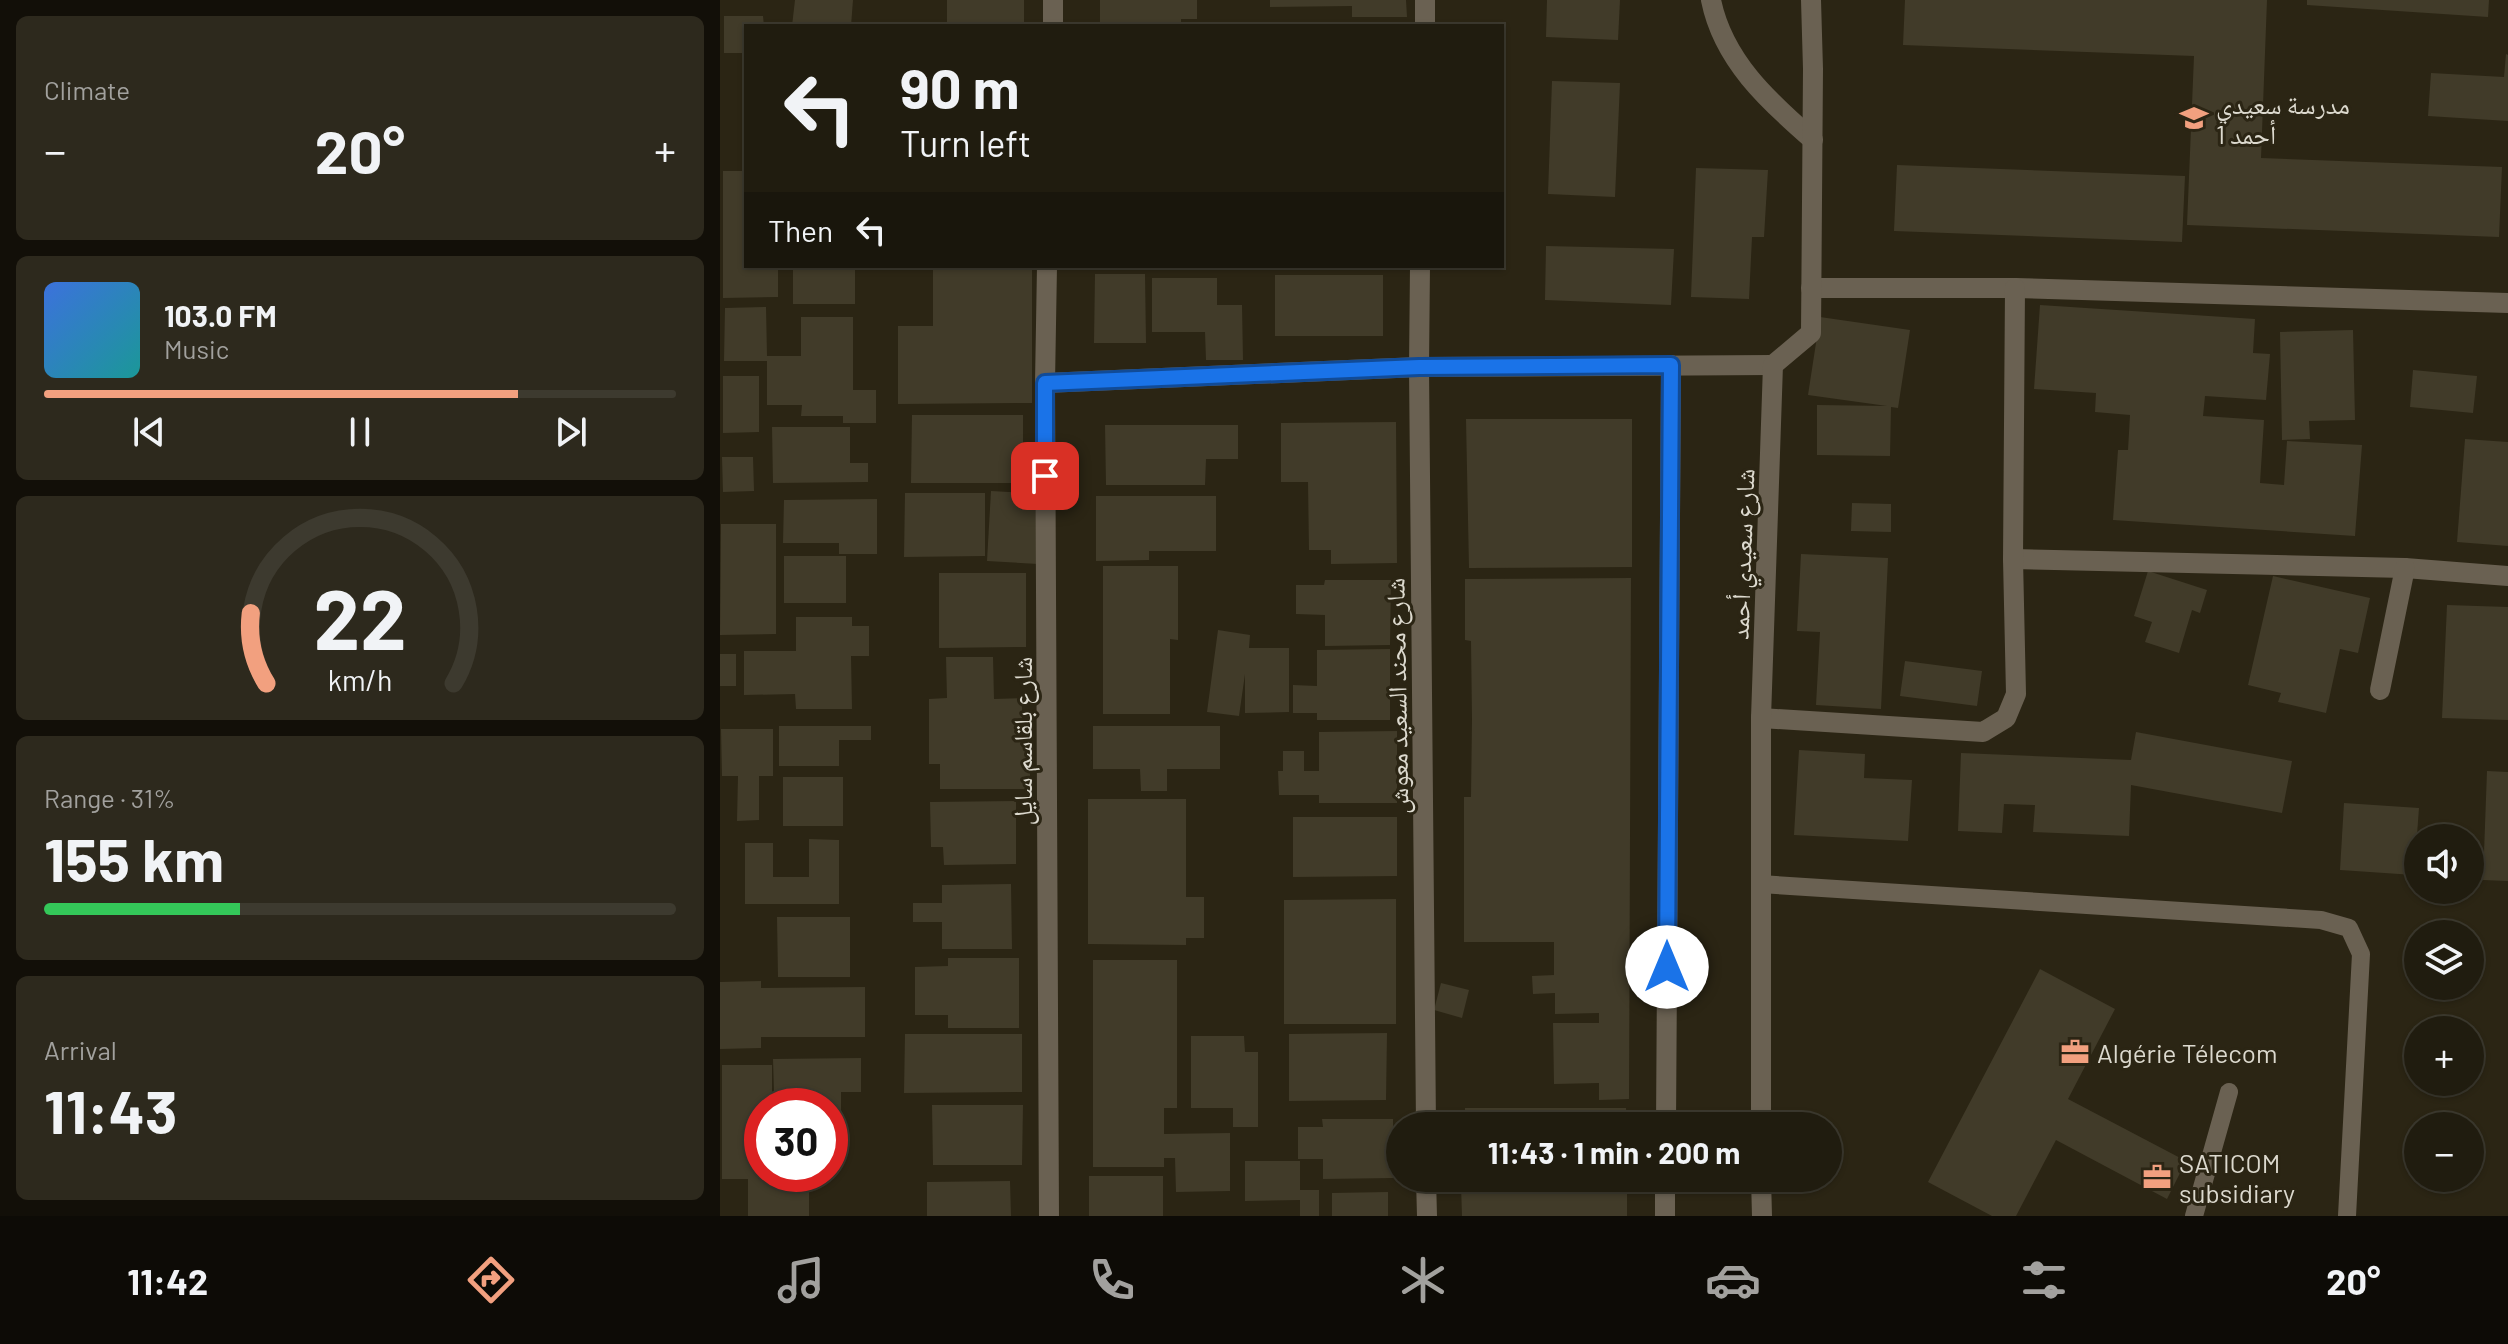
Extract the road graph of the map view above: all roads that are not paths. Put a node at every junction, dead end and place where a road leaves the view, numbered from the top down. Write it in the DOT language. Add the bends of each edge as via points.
graph roads {
  1 [pos="1053,0"];
  2 [pos="1425,0"];
  3 [pos="1711,0"];
  4 [pos="1811,0"];
  5 [pos="1053,24"];
  6 [pos="1425,24"];
  7 [pos="1813,140"];
  8 [pos="1047,268"];
  9 [pos="1420,268"];
  10 [pos="1811,288"];
  11 [pos="2015,288"];
  12 [pos="2508,303"];
  13 [pos="1671,365"];
  14 [pos="1773,365"];
  15 [pos="1419,367"];
  16 [pos="1045,383"];
  17 [pos="2013,559"];
  18 [pos="2405,568"];
  19 [pos="2508,576"];
  20 [pos="2380,690"];
  21 [pos="1761,718"];
  22 [pos="1760,884"];
  23 [pos="2229,1092"];
  24 [pos="1426,1112"];
  25 [pos="1666,1112"];
  26 [pos="1761,1112"];
  27 [pos="1426,1192"];
  28 [pos="1665,1192"];
  29 [pos="1761,1192"];
  30 [pos="1049,1216"];
  31 [pos="1427,1216"];
  32 [pos="1665,1216"];
  33 [pos="1762,1216"];
  34 [pos="2194,1216"];
  35 [pos="2347,1216"];
  1 -- 5 [label="street"];
  2 -- 6 [label="street"];
  3 -- 7 [label="street" via="1735,60 1772,104"];
  4 -- 7 [label="street"];
  7 -- 10 [label="street"];
  8 -- 16 [label="street, شارع بلقاسم سايل"];
  9 -- 15 [label="street, شارع محند السعيد معوش"];
  10 -- 11 [label="street"];
  10 -- 14 [label="street" via="1811,333"];
  11 -- 12 [label="street"];
  11 -- 17 [label="street"];
  13 -- 14 [label="street"];
  13 -- 15 [label="street"];
  13 -- 25 [label="street"];
  14 -- 21 [label="street, شارع سعيدي أحمد"];
  15 -- 16 [label="street"];
  15 -- 24 [label="street, شارع محند السعيد معوش"];
  16 -- 30 [label="street, شارع بلقاسم سايل"];
  17 -- 18 [label="street"];
  17 -- 21 [label="street" via="2016,694 2006,718 1983,732"];
  18 -- 19 [label="street"];
  18 -- 20 [label="street"];
  21 -- 22 [label="street, شارع سعيدي أحمد"];
  22 -- 26 [label="street, شارع سعيدي أحمد"];
  22 -- 35 [label="lane" via="2321,920 2349,928 2361,954"];
  23 -- 34 [label="lane"];
  27 -- 31 [label="street"];
  28 -- 32 [label="street"];
  29 -- 33 [label="street"];
}
